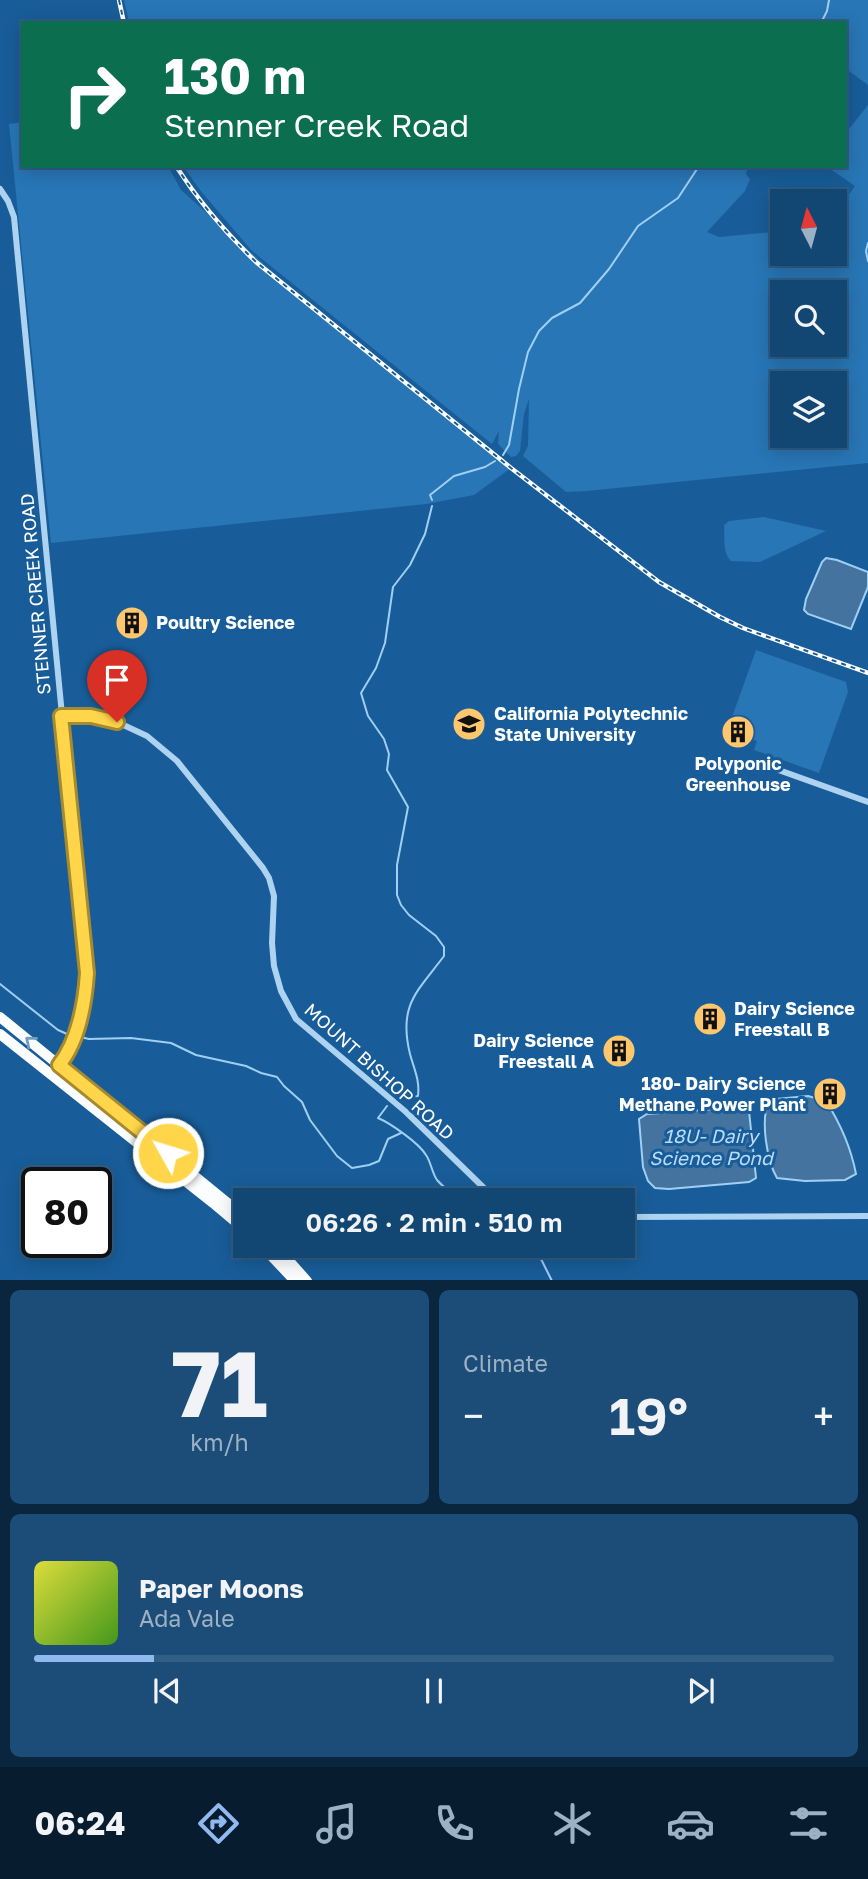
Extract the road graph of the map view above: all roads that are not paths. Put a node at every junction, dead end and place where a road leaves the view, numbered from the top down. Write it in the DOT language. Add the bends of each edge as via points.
graph roads {
  1 [pos="0,189"];
  2 [pos="61,716"];
  3 [pos="759,763"];
  4 [pos="868,802"];
  5 [pos="0,1017"];
  6 [pos="0,1034"];
  7 [pos="59,1065"];
  8 [pos="51,1074"];
  9 [pos="484,1188"];
  10 [pos="233,1207"];
  11 [pos="868,1216"];
  12 [pos="635,1217"];
  13 [pos="233,1220"];
  14 [pos="274,1258"];
  15 [pos="287,1258"];
  16 [pos="295,1280"];
  17 [pos="307,1280"];
  1 -- 2 [label="street, STENNER CREEK ROAD" via="14,217"];
  2 -- 7 [label="street, STENNER CREEK ROAD" via="87,973 72,1045"];
  2 -- 9 [label="street, MOUNT BISHOP ROAD" via="117,722 147,736 177,761 269,878 274,896 274,966 296,1019 406,1112"];
  3 -- 4 [label="street"];
  7 -- 5 [label="highway, one-way"];
  6 -- 8 [label="highway"];
  7 -- 8 [label="street, STENNER CREEK ROAD"];
  7 -- 10 [label="highway"];
  8 -- 13 [label="highway"];
  11 -- 12 [label="street"];
  14 -- 16 [label="highway"];
  15 -- 17 [label="highway"];
}
